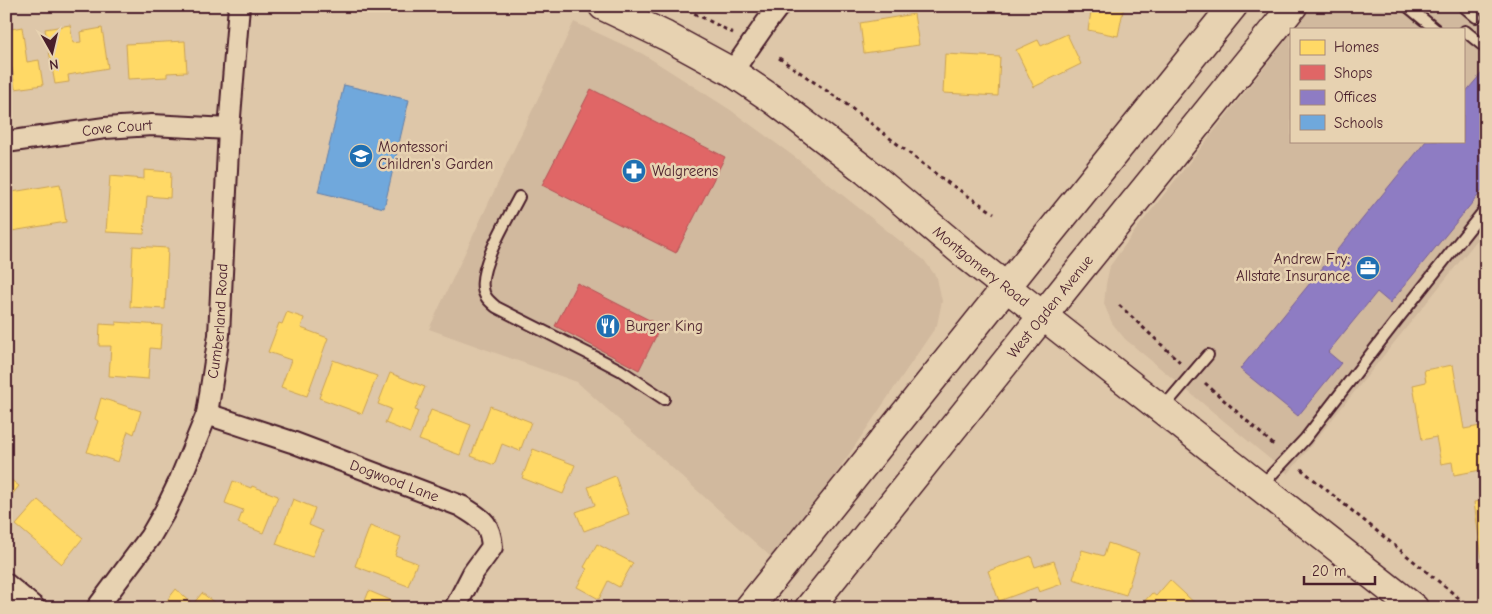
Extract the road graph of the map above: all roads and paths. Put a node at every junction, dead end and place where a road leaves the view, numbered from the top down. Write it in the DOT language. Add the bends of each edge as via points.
graph roads {
  1 [pos="239,6"];
  2 [pos="603,6"];
  3 [pos="680,6"];
  4 [pos="779,6"];
  5 [pos="1233,6"];
  6 [pos="1293,6"];
  7 [pos="1407,6"];
  8 [pos="1462,6"];
  9 [pos="1476,17"];
  10 [pos="1434,28"];
  11 [pos="1465,31"];
  12 [pos="736,34"];
  13 [pos="1486,48"];
  14 [pos="779,58"];
  15 [pos="732,72"];
  16 [pos="230,129"];
  17 [pos="6,142"];
  18 [pos="519,197"];
  19 [pos="1486,208"];
  20 [pos="994,213"];
  21 [pos="1006,287"];
  22 [pos="1119,305"];
  23 [pos="1043,316"];
  24 [pos="1208,355"];
  25 [pos="1180,362"];
  26 [pos="1201,379"];
  27 [pos="664,399"];
  28 [pos="1162,409"];
  29 [pos="207,414"];
  30 [pos="1276,448"];
  31 [pos="1298,467"];
  32 [pos="1260,487"];
  33 [pos="6,584"];
  34 [pos="35,608"];
  35 [pos="97,608"];
  36 [pos="455,608"];
  37 [pos="749,608"];
  38 [pos="809,608"];
  39 [pos="1414,608"];
  40 [pos="1471,608"];
  1 -- 16 [label="street, Cumberland Road"];
  2 -- 15 [label="main road, Montgomery Road"];
  3 -- 12 [label="path"];
  4 -- 15 [label="street"];
  5 -- 21 [label="main road"];
  6 -- 23 [label="main road, West Ogden Avenue"];
  7 -- 10 [label="lane"];
  8 -- 9 [label="lane"];
  11 -- 13 [label="lane"];
  14 -- 20 [label="path" via="846,104 941,178"];
  15 -- 21 [label="main road, Montgomery Road" via="866,171"];
  16 -- 17 [label="street, Cove Court" via="152,125"];
  16 -- 29 [label="street, Cumberland Road" via="219,335"];
  18 -- 27 [label="lane" via="482,276 486,298 496,307 613,366"];
  19 -- 32 [label="lane" via="1306,439"];
  21 -- 23 [label="main road, Montgomery Road"];
  21 -- 37 [label="main road"];
  22 -- 25 [label="path"];
  23 -- 28 [label="main road, Montgomery Road"];
  23 -- 38 [label="main road, West Ogden Avenue"];
  24 -- 28 [label="lane"];
  26 -- 30 [label="path"];
  28 -- 32 [label="main road, Montgomery Road"];
  29 -- 35 [label="street, Cumberland Road" via="165,511"];
  29 -- 36 [label="street, Dogwood Lane" via="292,442 460,506 482,520 491,534 492,547 473,573"];
  31 -- 40 [label="path"];
  32 -- 39 [label="main road, Montgomery Road"];
  33 -- 34 [label="street"];
}
